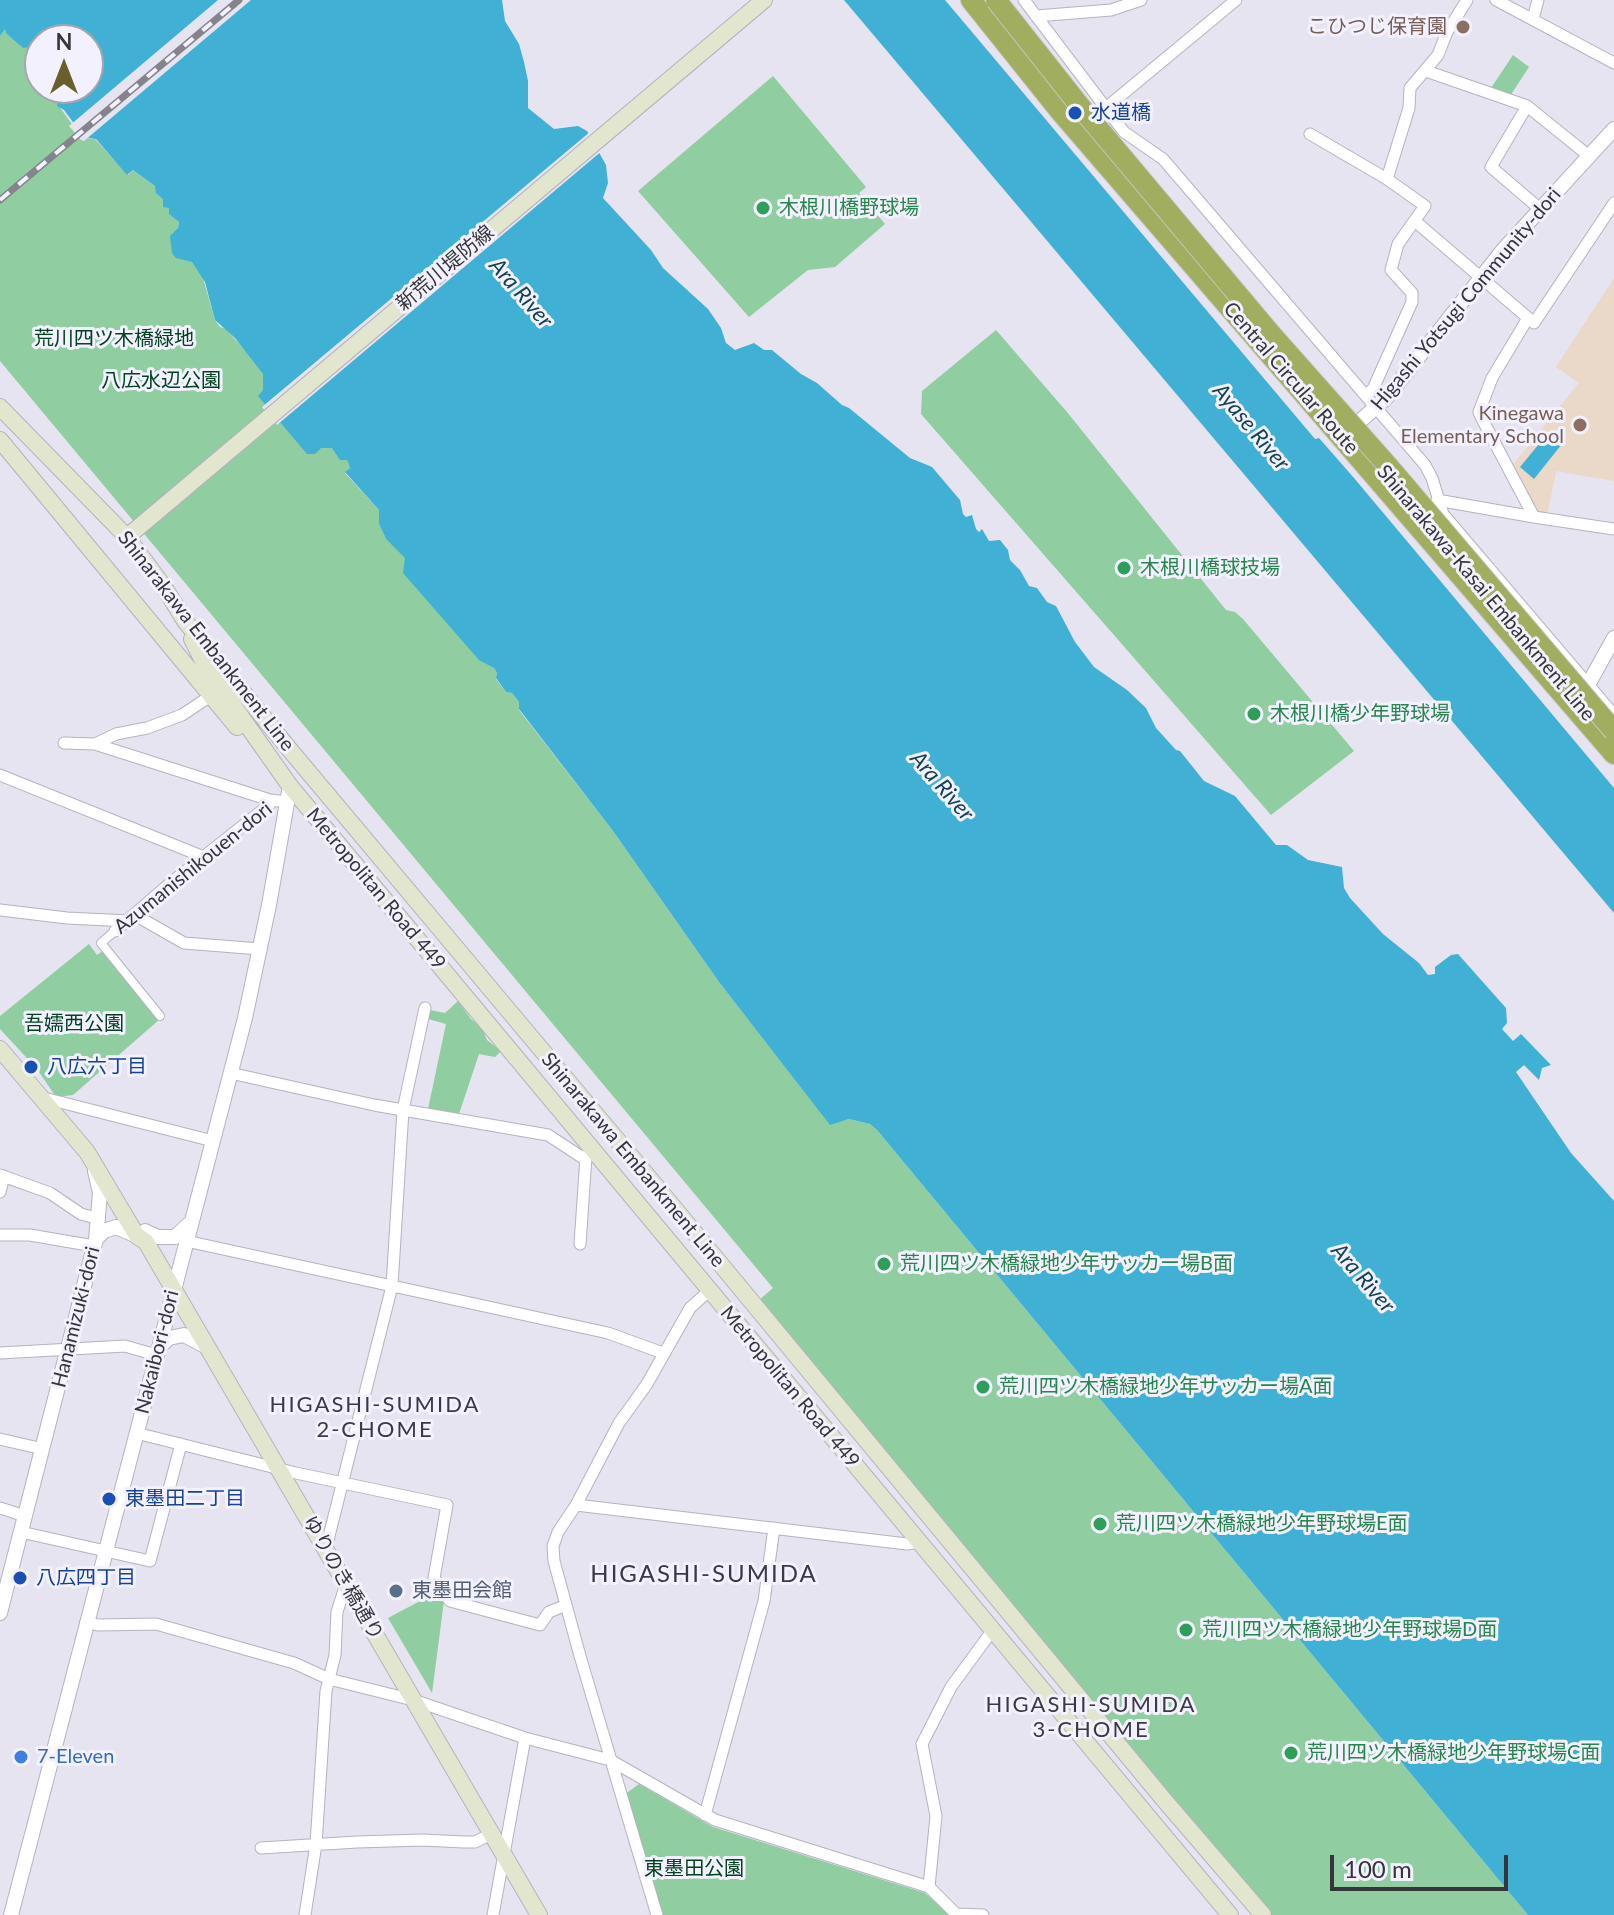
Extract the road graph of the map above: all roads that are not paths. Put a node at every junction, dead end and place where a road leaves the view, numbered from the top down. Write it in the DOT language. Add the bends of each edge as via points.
graph roads {
  1 [pos="764,0"];
  2 [pos="971,0"];
  3 [pos="989,0"];
  4 [pos="996,0"];
  5 [pos="1008,0"];
  6 [pos="1024,0"];
  7 [pos="1141,0"];
  8 [pos="1236,0"];
  9 [pos="1467,0"];
  10 [pos="1496,0"];
  11 [pos="1538,0"];
  12 [pos="1036,16"];
  13 [pos="1533,19"];
  14 [pos="1614,63"];
  15 [pos="1426,71"];
  16 [pos="1527,106"];
  17 [pos="1094,115"];
  18 [pos="1310,134"];
  19 [pos="1611,137"];
  20 [pos="1589,156"];
  21 [pos="1387,179"];
  22 [pos="1614,203"];
  23 [pos="1540,209"];
  24 [pos="1416,222"];
  25 [pos="1480,278"];
  26 [pos="1528,318"];
  27 [pos="1366,395"];
  28 [pos="0,408"];
  29 [pos="1376,408"];
  30 [pos="1349,432"];
  31 [pos="0,440"];
  32 [pos="1436,495"];
  33 [pos="1416,510"];
  34 [pos="1534,517"];
  35 [pos="1614,529"];
  36 [pos="127,537"];
  37 [pos="185,621"];
  38 [pos="1614,638"];
  39 [pos="1587,684"];
  40 [pos="212,695"];
  41 [pos="1579,701"];
  42 [pos="1614,715"];
  43 [pos="1614,731"];
  44 [pos="64,743"];
  45 [pos="1614,743"];
  46 [pos="95,744"];
  47 [pos="1614,754"];
  48 [pos="275,764"];
  49 [pos="0,775"];
  50 [pos="289,794"];
  51 [pos="270,800"];
  52 [pos="204,857"];
  53 [pos="0,910"];
  54 [pos="131,918"];
  55 [pos="115,931"];
  56 [pos="260,949"];
  57 [pos="425,1008"];
  58 [pos="160,1016"];
  59 [pos="0,1049"];
  60 [pos="230,1073"];
  61 [pos="39,1097"];
  62 [pos="403,1110"];
  63 [pos="213,1141"];
  64 [pos="87,1152"];
  65 [pos="590,1154"];
  66 [pos="2,1176"];
  67 [pos="0,1192"];
  68 [pos="99,1219"];
  69 [pos="191,1222"];
  70 [pos="0,1235"];
  71 [pos="143,1236"];
  72 [pos="186,1241"];
  73 [pos="95,1242"];
  74 [pos="580,1244"];
  75 [pos="392,1286"];
  76 [pos="173,1288"];
  77 [pos="710,1290"];
  78 [pos="207,1347"];
  79 [pos="68,1348"];
  80 [pos="157,1352"];
  81 [pos="0,1353"];
  82 [pos="663,1353"];
  83 [pos="136,1433"];
  84 [pos="0,1439"];
  85 [pos="181,1444"];
  86 [pos="43,1449"];
  87 [pos="279,1469"];
  88 [pos="342,1483"];
  89 [pos="576,1505"];
  90 [pos="0,1508"];
  91 [pos="25,1516"];
  92 [pos="774,1528"];
  93 [pos="21,1532"];
  94 [pos="919,1542"];
  95 [pos="326,1548"];
  96 [pos="105,1549"];
  97 [pos="346,1584"];
  98 [pos="566,1605"];
  99 [pos="0,1613"];
  100 [pos="86,1622"];
  101 [pos="992,1631"];
  102 [pos="329,1679"];
  103 [pos="413,1700"];
  104 [pos="525,1738"];
  105 [pos="610,1760"];
  106 [pos="705,1815"];
  107 [pos="491,1834"];
  108 [pos="316,1844"];
  109 [pos="261,1848"];
  110 [pos="503,1854"];
  111 [pos="929,1887"];
  112 [pos="1224,1912"];
  113 [pos="958,1914"];
  114 [pos="11,1915"];
  115 [pos="305,1915"];
  116 [pos="493,1915"];
  117 [pos="539,1915"];
  118 [pos="657,1915"];
  119 [pos="983,1915"];
  120 [pos="1263,1915"];
  1 -- 36 [label="main road, 新荒川堤防線"];
  2 -- 47 [label="highway, Central Circular Route" via="1059,110"];
  3 -- 17 [label="main road, Shinarakawa-Kasai Embankment Line, bridge"];
  4 -- 17 [label="highway, Central Circular Route, bridge"];
  5 -- 17 [label="highway, bridge"];
  6 -- 12 [label="street"];
  7 -- 12 [label="street" via="1111,10"];
  8 -- 17 [label="street"];
  9 -- 15 [label="street"];
  10 -- 13 [label="street"];
  11 -- 13 [label="street"];
  12 -- 17 [label="street"];
  13 -- 14 [label="street"];
  15 -- 16 [label="street"];
  15 -- 21 [label="street" via="1410,88"];
  16 -- 20 [label="street"];
  16 -- 23 [label="street" via="1491,167"];
  17 -- 27 [label="street" via="1163,159"];
  17 -- 30 [label="main road, Shinarakawa-Kasai Embankment Line"];
  17 -- 43 [label="highway, Central Circular Route, bridge" via="1271,334"];
  18 -- 21 [label="street"];
  19 -- 20 [label="street, Higashi Yotsugi Community-dori"];
  20 -- 23 [label="street, Higashi Yotsugi Community-dori"];
  21 -- 24 [label="street" via="1425,206"];
  22 -- 26 [label="street" via="1534,323"];
  23 -- 25 [label="street, Higashi Yotsugi Community-dori"];
  24 -- 25 [label="street"];
  24 -- 27 [label="street" via="1398,244 1391,270 1412,293 1412,302"];
  25 -- 26 [label="street"];
  25 -- 29 [label="street, Higashi Yotsugi Community-dori"];
  26 -- 34 [label="street" via="1492,378 1479,412"];
  27 -- 29 [label="street"];
  28 -- 36 [label="main road, Shinarakawa Embankment Line"];
  29 -- 30 [label="street, Higashi Yotsugi Community-dori"];
  29 -- 32 [label="street" via="1425,465"];
  30 -- 33 [label="main road, Shinarakawa-Kasai Embankment Line"];
  31 -- 40 [label="main road"];
  32 -- 33 [label="street"];
  32 -- 34 [label="street"];
  32 -- 39 [label="street" via="1443,514"];
  33 -- 41 [label="main road, Shinarakawa-Kasai Embankment Line"];
  34 -- 35 [label="street"];
  36 -- 37 [label="main road, Shinarakawa Embankment Line"];
  37 -- 48 [label="main road" via="206,667"];
  37 -- 120 [label="main road, Shinarakawa Embankment Line"];
  38 -- 39 [label="street"];
  39 -- 41 [label="street"];
  39 -- 42 [label="street"];
  40 -- 46 [label="street" via="182,715"];
  40 -- 48 [label="main road"];
  41 -- 45 [label="main road, Shinarakawa-Kasai Embankment Line"];
  44 -- 46 [label="street"];
  46 -- 51 [label="street"];
  48 -- 50 [label="main road"];
  49 -- 52 [label="street"];
  50 -- 51 [label="street, Azumanishikouen-dori"];
  50 -- 56 [label="street, Nakaibori-dori"];
  50 -- 65 [label="main road, Metropolitan Road 449"];
  51 -- 52 [label="street, Azumanishikouen-dori"];
  52 -- 54 [label="street, Azumanishikouen-dori"];
  53 -- 54 [label="street"];
  54 -- 55 [label="street, Azumanishikouen-dori"];
  54 -- 56 [label="street" via="184,943"];
  55 -- 58 [label="street, Azumanishikouen-dori" via="101,943"];
  56 -- 60 [label="street, Nakaibori-dori"];
  57 -- 62 [label="street"];
  59 -- 61 [label="main road, Hanamizuki-dori"];
  60 -- 62 [label="street"];
  60 -- 63 [label="street, Nakaibori-dori"];
  61 -- 63 [label="street"];
  61 -- 64 [label="main road, Hanamizuki-dori"];
  62 -- 65 [label="street" via="548,1135 583,1158"];
  62 -- 75 [label="street"];
  63 -- 69 [label="street, Nakaibori-dori"];
  64 -- 68 [label="street, Hanamizuki-dori" via="99,1181"];
  64 -- 71 [label="main road, ゆりのき橋通り"];
  65 -- 74 [label="street"];
  65 -- 77 [label="main road, Metropolitan Road 449"];
  66 -- 67 [label="street"];
  66 -- 68 [label="street"];
  68 -- 73 [label="street, Hanamizuki-dori"];
  69 -- 71 [label="street" via="175,1237"];
  69 -- 72 [label="street, Nakaibori-dori"];
  70 -- 73 [label="street"];
  71 -- 73 [label="street" via="116,1227"];
  71 -- 76 [label="main road, ゆりのき橋通り"];
  72 -- 75 [label="street"];
  72 -- 76 [label="street, Nakaibori-dori"];
  73 -- 79 [label="street, Hanamizuki-dori"];
  75 -- 82 [label="street" via="608,1333"];
  75 -- 88 [label="street"];
  76 -- 78 [label="main road, ゆりのき橋通り"];
  76 -- 80 [label="street, Nakaibori-dori"];
  77 -- 82 [label="street" via="690,1308"];
  77 -- 94 [label="main road, Metropolitan Road 449"];
  78 -- 80 [label="street" via="184,1335 169,1338"];
  78 -- 87 [label="main road, ゆりのき橋通り"];
  79 -- 80 [label="street" via="125,1346"];
  79 -- 81 [label="street"];
  79 -- 86 [label="street, Hanamizuki-dori"];
  80 -- 83 [label="street, Nakaibori-dori"];
  82 -- 89 [label="street"];
  83 -- 85 [label="street"];
  83 -- 96 [label="street, Nakaibori-dori"];
  84 -- 86 [label="street"];
  85 -- 87 [label="street"];
  85 -- 96 [label="street" via="150,1561"];
  86 -- 91 [label="street, Hanamizuki-dori"];
  87 -- 88 [label="street"];
  87 -- 95 [label="main road, ゆりのき橋通り"];
  88 -- 95 [label="street"];
  88 -- 98 [label="street" via="447,1505 434,1578 450,1601 540,1625 549,1612"];
  89 -- 92 [label="street"];
  89 -- 98 [label="street" via="553,1546"];
  90 -- 91 [label="street"];
  91 -- 93 [label="street, Hanamizuki-dori"];
  92 -- 94 [label="street"];
  92 -- 106 [label="street" via="764,1601"];
  93 -- 96 [label="street"];
  93 -- 99 [label="street, Hanamizuki-dori"];
  94 -- 101 [label="main road, Metropolitan Road 449"];
  95 -- 97 [label="main road, ゆりのき橋通り"];
  96 -- 100 [label="street, Nakaibori-dori"];
  97 -- 102 [label="street"];
  97 -- 103 [label="main road, ゆりのき橋通り"];
  98 -- 105 [label="street"];
  100 -- 102 [label="street" via="156,1624 294,1663"];
  100 -- 114 [label="street, Nakaibori-dori"];
  101 -- 111 [label="street" via="951,1687 922,1744 936,1816"];
  101 -- 112 [label="main road, Metropolitan Road 449"];
  102 -- 103 [label="street"];
  102 -- 108 [label="street"];
  103 -- 104 [label="street"];
  103 -- 107 [label="main road, ゆりのき橋通り"];
  104 -- 105 [label="street"];
  104 -- 110 [label="street"];
  105 -- 106 [label="street"];
  105 -- 118 [label="street"];
  106 -- 111 [label="street"];
  107 -- 108 [label="street" via="475,1842"];
  107 -- 110 [label="main road, ゆりのき橋通り"];
  108 -- 109 [label="street"];
  108 -- 115 [label="street"];
  110 -- 116 [label="street"];
  110 -- 117 [label="main road, ゆりのき橋通り"];
  111 -- 113 [label="street"];
  113 -- 119 [label="street"];
}
